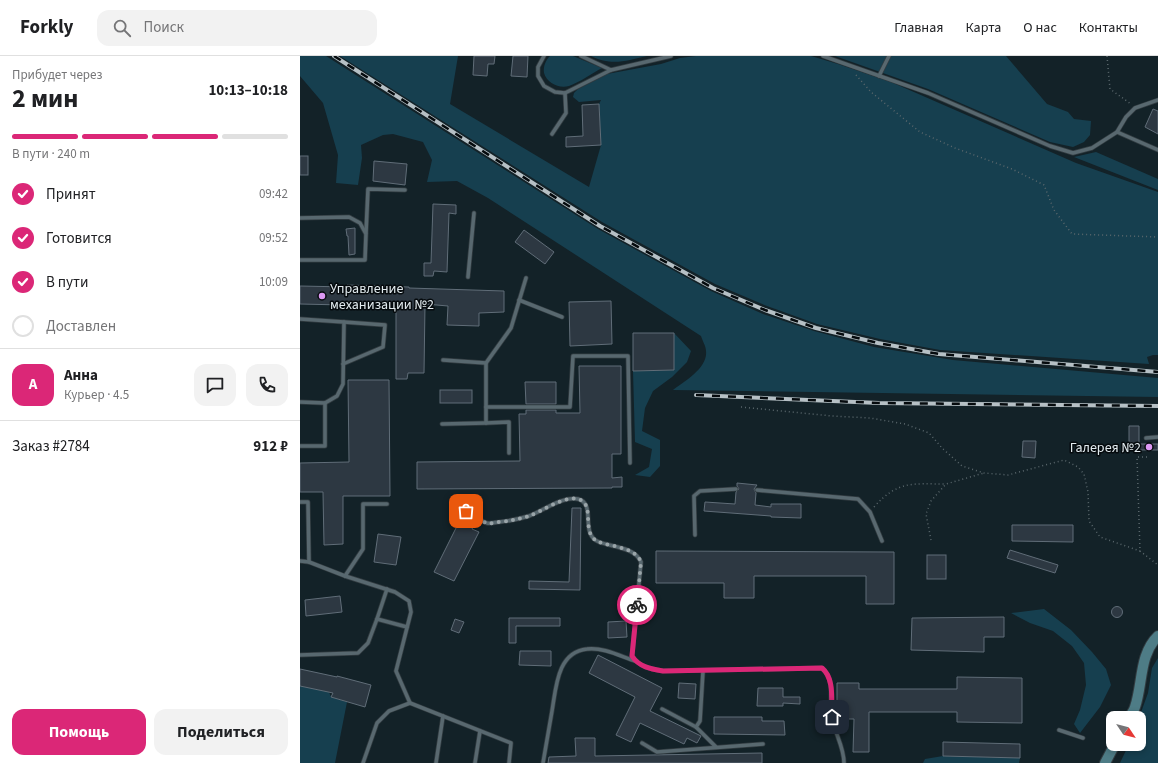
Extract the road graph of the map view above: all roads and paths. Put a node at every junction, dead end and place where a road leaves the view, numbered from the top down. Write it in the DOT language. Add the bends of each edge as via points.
graph roads {
  1 [pos="544,56"];
  2 [pos="581,56"];
  3 [pos="671,56"];
  4 [pos="823,56"];
  5 [pos="889,56"];
  6 [pos="1107,56"];
  7 [pos="847,65"];
  8 [pos="611,70"];
  9 [pos="879,76"];
  10 [pos="565,93"];
  11 [pos="1158,100"];
  12 [pos="1136,108"];
  13 [pos="1117,132"];
  14 [pos="552,134"];
  15 [pos="1158,150"];
  16 [pos="405,190"];
  17 [pos="474,213"];
  18 [pos="300,218"];
  19 [pos="366,234"];
  20 [pos="1158,237"];
  21 [pos="300,260"];
  22 [pos="468,277"];
  23 [pos="526,278"];
  24 [pos="520,300"];
  25 [pos="562,317"];
  26 [pos="300,319"];
  27 [pos="344,322"];
  28 [pos="443,360"];
  29 [pos="486,362"];
  30 [pos="343,364"];
  31 [pos="300,402"];
  32 [pos="326,403"];
  33 [pos="486,407"];
  34 [pos="741,407"];
  35 [pos="486,423"];
  36 [pos="442,424"];
  37 [pos="1158,437"];
  38 [pos="1146,438"];
  39 [pos="300,446"];
  40 [pos="509,453"];
  41 [pos="1147,457"];
  42 [pos="630,463"];
  43 [pos="984,473"];
  44 [pos="946,484"];
  45 [pos="736,489"];
  46 [pos="757,490"];
  47 [pos="300,502"];
  48 [pos="387,504"];
  49 [pos="466,511"];
  50 [pos="870,512"];
  51 [pos="695,535"];
  52 [pos="931,540"];
  53 [pos="882,541"];
  54 [pos="1140,551"];
  55 [pos="300,561"];
  56 [pos="309,562"];
  57 [pos="1158,565"];
  58 [pos="346,576"];
  59 [pos="387,589"];
  60 [pos="377,619"];
  61 [pos="407,627"];
  62 [pos="1158,636"];
  63 [pos="300,655"];
  64 [pos="636,662"];
  65 [pos="702,671"];
  66 [pos="410,703"];
  67 [pos="662,709"];
  68 [pos="1132,711"];
  69 [pos="443,716"];
  70 [pos="696,727"];
  71 [pos="1059,730"];
  72 [pos="480,731"];
  73 [pos="1083,738"];
  74 [pos="642,743"];
  75 [pos="763,744"];
  76 [pos="716,747"];
  77 [pos="1111,751"];
  78 [pos="363,763"];
  79 [pos="436,763"];
  80 [pos="475,763"];
  81 [pos="509,763"];
  82 [pos="543,763"];
  83 [pos="844,763"];
  84 [pos="1105,763"];
  1 -- 10 [label="lane" via="538,67 538,76 544,86 555,92"];
  2 -- 8 [label="lane"];
  3 -- 8 [label="lane"];
  4 -- 7 [label="lane"];
  5 -- 9 [label="lane"];
  6 -- 12 [label="path" via="1110,89"];
  7 -- 9 [label="lane"];
  7 -- 20 [label="path" via="871,92 920,132 1012,169 1044,185 1054,210 1072,234"];
  8 -- 10 [label="lane"];
  9 -- 13 [label="lane" via="928,93 1050,146 1073,153 1092,148"];
  10 -- 14 [label="lane" via="566,113"];
  11 -- 12 [label="lane"];
  12 -- 13 [label="lane" via="1126,117"];
  13 -- 15 [label="lane"];
  16 -- 19 [label="lane" via="368,189"];
  17 -- 22 [label="lane"];
  18 -- 19 [label="lane" via="349,217 360,222"];
  19 -- 21 [label="lane" via="365,260"];
  23 -- 24 [label="lane"];
  24 -- 25 [label="lane"];
  24 -- 29 [label="lane" via="511,328"];
  26 -- 27 [label="lane"];
  27 -- 30 [label="lane"];
  27 -- 30 [label="lane" via="385,325 384,347"];
  28 -- 29 [label="lane"];
  29 -- 33 [label="lane"];
  30 -- 32 [label="lane" via="343,384 337,396"];
  31 -- 32 [label="lane"];
  32 -- 39 [label="lane" via="325,446"];
  33 -- 35 [label="lane"];
  33 -- 42 [label="lane" via="570,407 573,356 628,356"];
  34 -- 43 [label="path" via="870,418 905,424 929,434 962,466"];
  35 -- 36 [label="lane"];
  35 -- 40 [label="lane" via="510,422"];
  37 -- 38 [label="lane"];
  41 -- 54 [label="path" via="1137,457"];
  43 -- 44 [label="path"];
  43 -- 54 [label="path" via="1008,475 1064,460 1078,467 1084,474 1088,492 1089,520 1100,537"];
  44 -- 50 [label="path" via="907,484 889,492"];
  44 -- 52 [label="path" via="931,501 926,514"];
  45 -- 51 [label="lane" via="700,491 694,496"];
  46 -- 50 [label="lane" via="858,499"];
  47 -- 56 [label="lane" via="308,502"];
  48 -- 58 [label="lane" via="363,504 363,549"];
  49 -- 64 [label="lane" via="487,523 511,521 569,499 578,499 585,503 588,511 588,530 592,537 597,542 634,553 641,562 632,656"];
  50 -- 53 [label="lane"];
  54 -- 57 [label="path"];
  55 -- 56 [label="lane"];
  56 -- 58 [label="lane"];
  58 -- 59 [label="lane"];
  59 -- 60 [label="lane"];
  59 -- 61 [label="lane" via="409,601 411,612"];
  60 -- 61 [label="lane"];
  60 -- 63 [label="lane" via="368,643 358,654"];
  61 -- 66 [label="lane" via="396,671"];
  62 -- 68 [label="street" via="1148,651"];
  64 -- 65 [label="lane" via="663,671"];
  64 -- 82 [label="lane" via="604,650 594,649 574,653 567,659 556,682"];
  65 -- 70 [label="lane" via="700,721"];
  65 -- 83 [label="lane" via="822,668 831,680 832,717 844,753"];
  66 -- 69 [label="lane"];
  66 -- 78 [label="lane" via="389,711 377,723"];
  67 -- 70 [label="lane"];
  69 -- 72 [label="lane"];
  69 -- 79 [label="lane"];
  70 -- 76 [label="lane"];
  71 -- 73 [label="lane"];
  72 -- 80 [label="lane"];
  72 -- 81 [label="lane" via="511,743"];
  74 -- 76 [label="lane" via="658,752"];
  75 -- 76 [label="lane"];
  77 -- 84 [label="street"];
}
